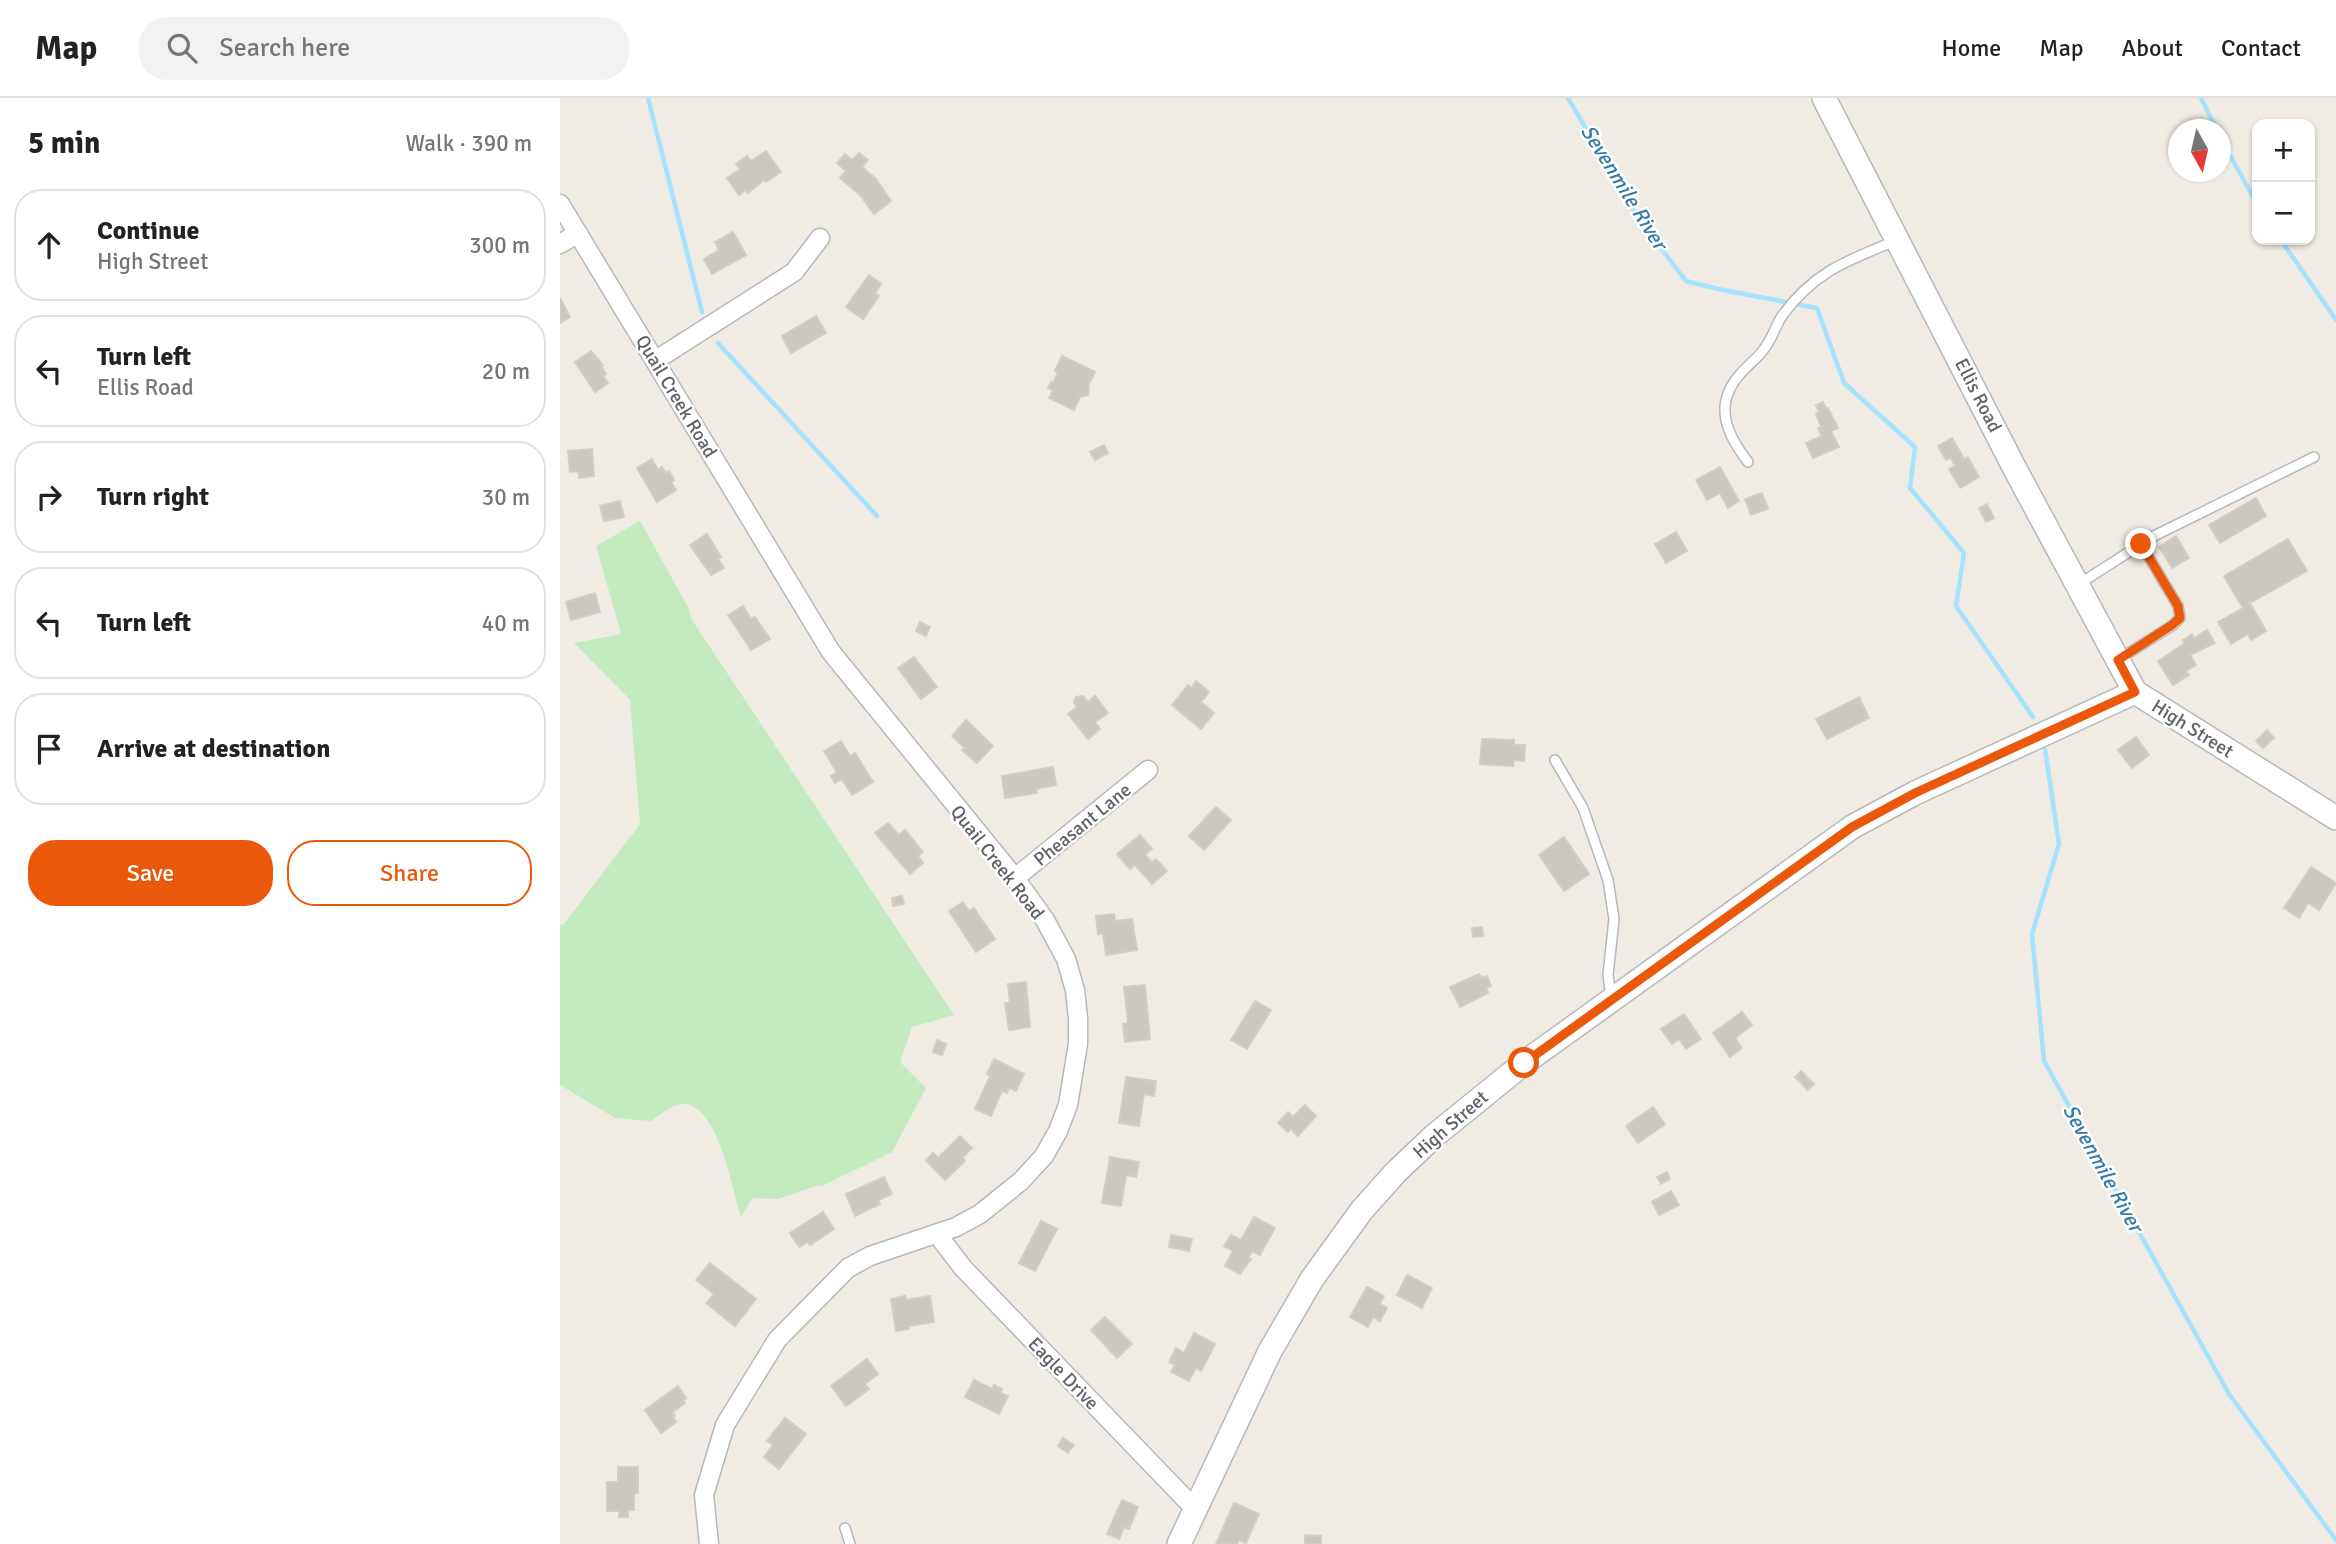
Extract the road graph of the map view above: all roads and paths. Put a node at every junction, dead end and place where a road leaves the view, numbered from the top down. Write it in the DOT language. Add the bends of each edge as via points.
graph roads {
  1 [pos="1824,98"];
  2 [pos="560,204"];
  3 [pos="578,233"];
  4 [pos="820,238"];
  5 [pos="1898,240"];
  6 [pos="560,244"];
  7 [pos="656,360"];
  8 [pos="2315,457"];
  9 [pos="1748,462"];
  10 [pos="2141,544"];
  11 [pos="2077,585"];
  12 [pos="2118,660"];
  13 [pos="2135,692"];
  14 [pos="1555,760"];
  15 [pos="1148,770"];
  16 [pos="2336,818"];
  17 [pos="1016,878"];
  18 [pos="1612,1000"];
  19 [pos="937,1234"];
  20 [pos="1195,1509"];
  21 [pos="845,1528"];
  22 [pos="709,1544"];
  23 [pos="850,1544"];
  24 [pos="1179,1544"];
  1 -- 5 [label="street, Ellis Road"];
  2 -- 3 [label="street, Quail Creek Road"];
  3 -- 6 [label="street"];
  3 -- 7 [label="street, Quail Creek Road"];
  4 -- 7 [label="street" via="794,272"];
  5 -- 9 [label="lane" via="1836,265 1808,285 1764,350 1740,373 1726,394 1724,413 1730,439"];
  5 -- 11 [label="street, Ellis Road"];
  7 -- 17 [label="street, Quail Creek Road" via="831,652"];
  8 -- 10 [label="lane"];
  10 -- 11 [label="lane"];
  10 -- 12 [label="lane" via="2178,606 2180,618"];
  11 -- 12 [label="street, Ellis Road"];
  12 -- 13 [label="street, Ellis Road"];
  13 -- 16 [label="street, High Street"];
  13 -- 18 [label="street, High Street" via="1915,793 1852,827"];
  14 -- 18 [label="lane" via="1583,808 1608,880 1614,919 1608,975"];
  15 -- 17 [label="street, Pheasant Lane"];
  17 -- 19 [label="street, Quail Creek Road" via="1066,959 1075,990 1078,1044 1071,1092 1044,1156 1021,1181 980,1214"];
  18 -- 20 [label="street, High Street" via="1473,1102 1403,1165 1362,1210 1290,1315"];
  19 -- 20 [label="street, Eagle Drive" via="963,1268"];
  19 -- 22 [label="street, Quail Creek Road" via="880,1252 848,1268 777,1340 725,1425 704,1494"];
  20 -- 24 [label="street, High Street"];
  21 -- 23 [label="lane"];
}
